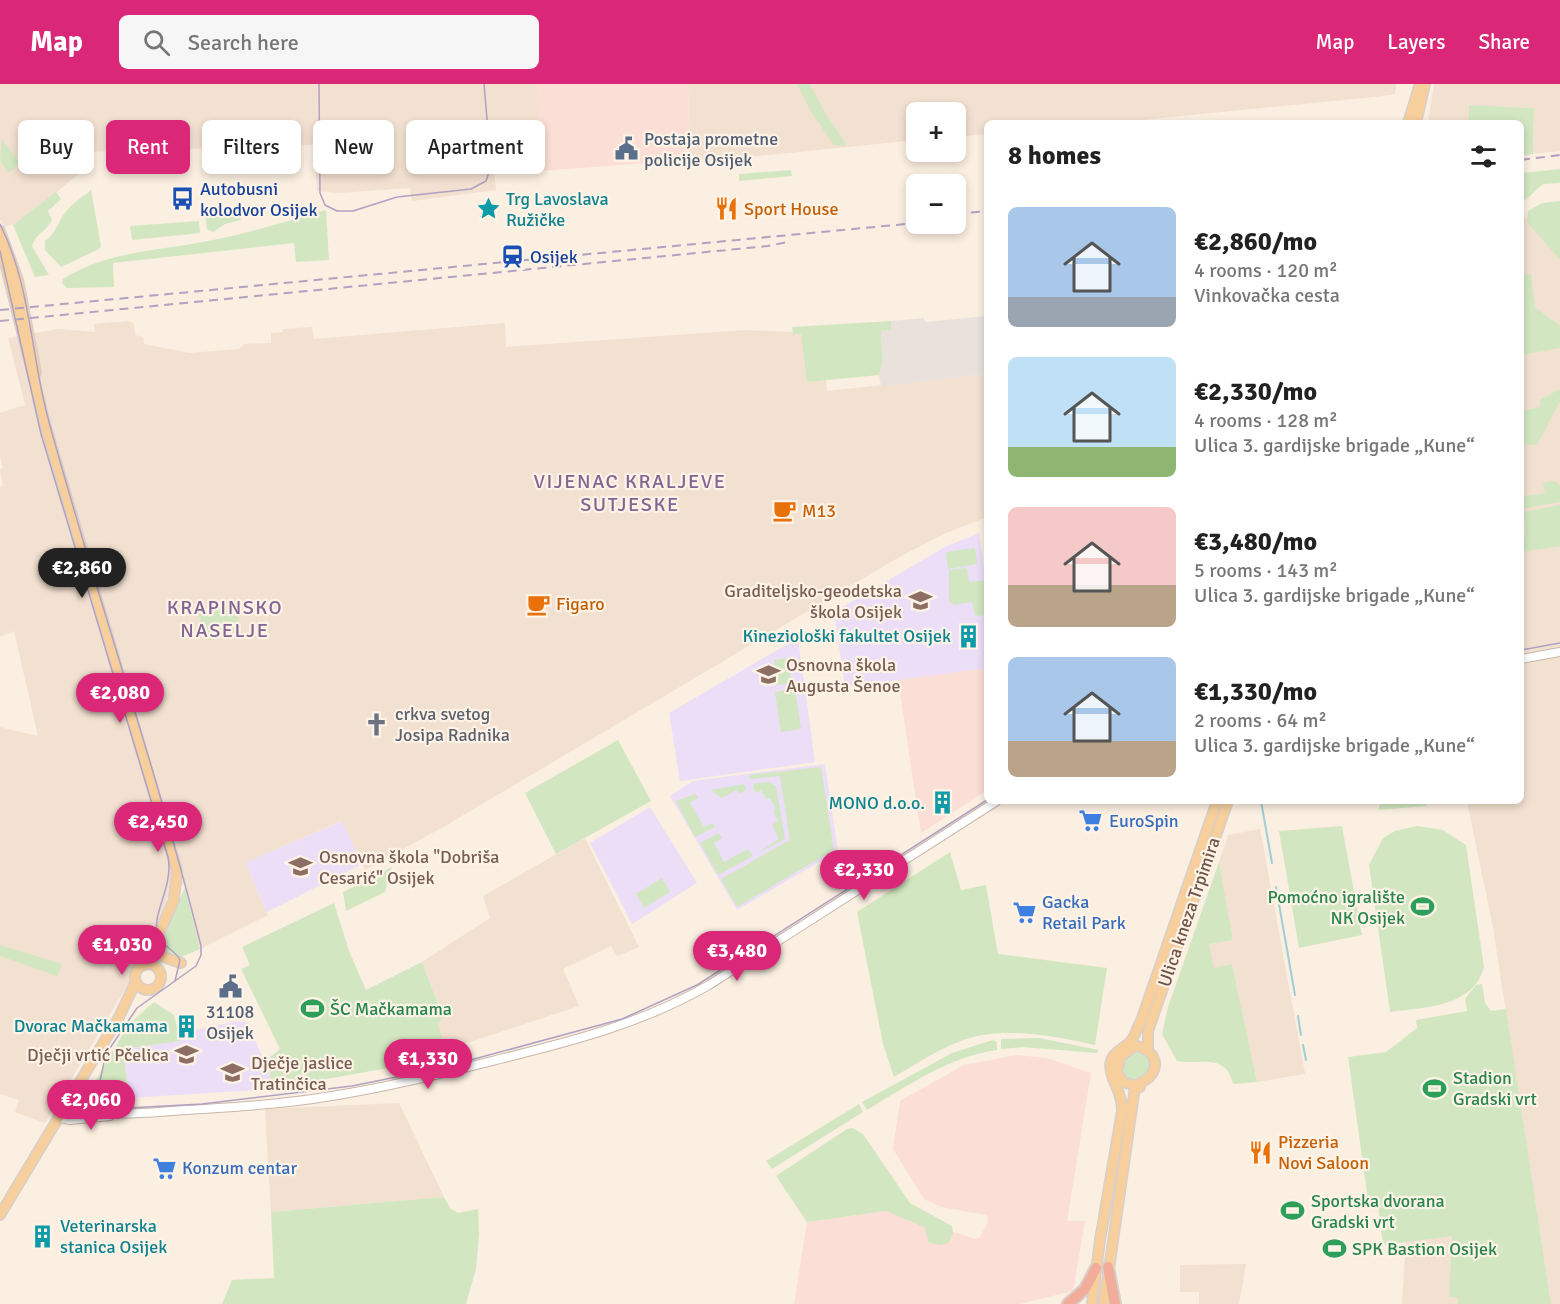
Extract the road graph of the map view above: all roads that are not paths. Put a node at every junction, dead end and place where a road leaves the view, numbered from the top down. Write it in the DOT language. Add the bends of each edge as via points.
graph roads {
  1 [pos="1420,84"];
  2 [pos="1425,84"];
  3 [pos="1409,120"];
  4 [pos="1417,120"];
  5 [pos="0,231"];
  6 [pos="0,243"];
  7 [pos="39,402"];
  8 [pos="1560,652"];
  9 [pos="1524,658"];
  10 [pos="993,804"];
  11 [pos="1216,804"];
  12 [pos="1227,804"];
  13 [pos="157,942"];
  14 [pos="181,963"];
  15 [pos="145,965"];
  16 [pos="157,968"];
  17 [pos="136,981"];
  18 [pos="145,990"];
  19 [pos="119,1017"];
  20 [pos="1152,1023"];
  21 [pos="1131,1045"];
  22 [pos="1148,1050"];
  23 [pos="1123,1082"];
  24 [pos="1140,1087"];
  25 [pos="66,1103"];
  26 [pos="1122,1108"];
  27 [pos="126,1113"];
  28 [pos="58,1117"];
  29 [pos="0,1215"];
  30 [pos="1108,1267"];
  31 [pos="1096,1268"];
  32 [pos="1068,1304"];
  33 [pos="1092,1304"];
  34 [pos="1104,1304"];
  35 [pos="1115,1304"];
  1 -- 3 [label="main road"];
  2 -- 4 [label="main road"];
  5 -- 7 [label="main road" via="18,280"];
  6 -- 7 [label="main road"];
  7 -- 13 [label="main road" via="177,871 174,900"];
  8 -- 9 [label="street"];
  10 -- 27 [label="street" via="715,981 660,1010 610,1030 350,1093 246,1106"];
  11 -- 21 [label="main road, Ulica kneza Trpimira"];
  12 -- 20 [label="main road, Ulica kneza Trpimira"];
  13 -- 14 [label="main road" via="166,959"];
  13 -- 15 [label="main road"];
  13 -- 16 [label="main road"];
  15 -- 16 [label="main road"];
  15 -- 17 [label="main road" via="136,973"];
  16 -- 18 [label="main road" via="161,975 159,984"];
  17 -- 18 [label="main road"];
  17 -- 19 [label="main road"];
  18 -- 19 [label="main road"];
  19 -- 25 [label="main road"];
  20 -- 22 [label="main road, Ulica kneza Trpimira" via="1147,1036"];
  20 -- 24 [label="main road" via="1160,1070 1152,1083"];
  21 -- 22 [label="main road"];
  21 -- 23 [label="main road" via="1118,1060 1117,1072"];
  21 -- 26 [label="main road" via="1117,1051 1111,1063"];
  22 -- 24 [label="main road" via="1154,1070"];
  23 -- 24 [label="main road"];
  23 -- 26 [label="main road"];
  24 -- 30 [label="main road" via="1133,1109"];
  25 -- 27 [label="street" via="86,1110"];
  25 -- 28 [label="main road"];
  26 -- 31 [label="main road"];
  27 -- 28 [label="street" via="87,1119"];
  28 -- 29 [label="main road"];
  30 -- 34 [label="main road"];
  30 -- 35 [label="highway"];
  31 -- 32 [label="highway" via="1085,1290"];
  31 -- 33 [label="main road"];
}
